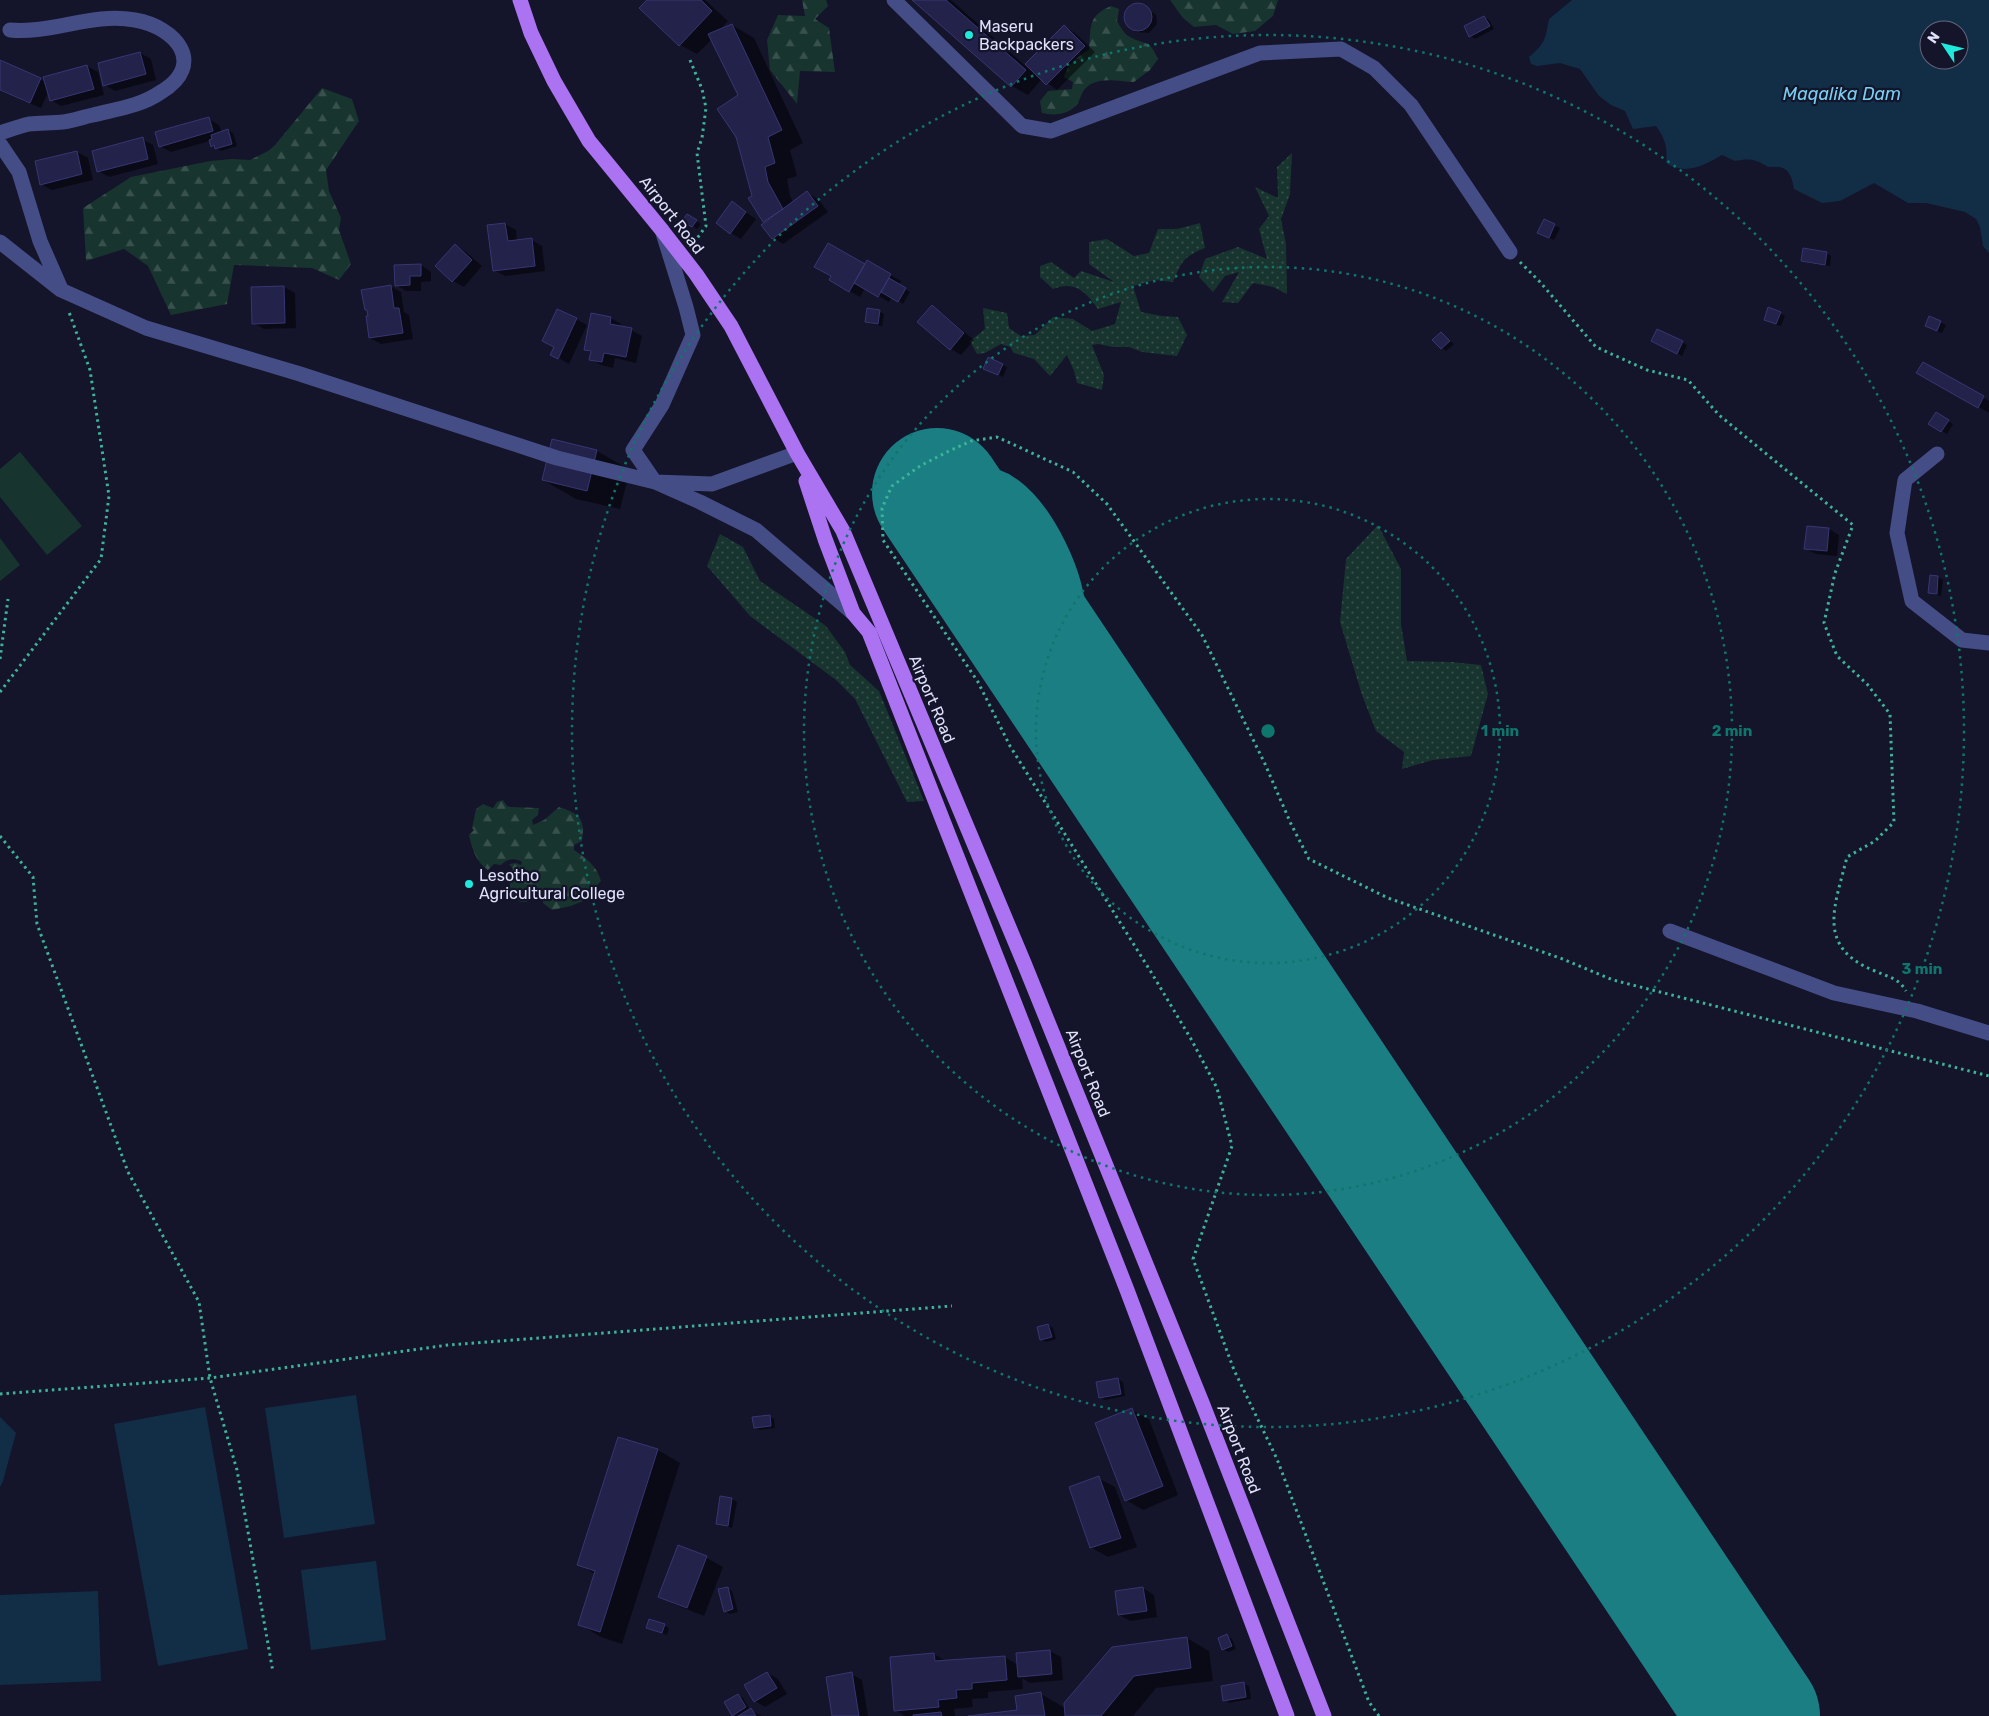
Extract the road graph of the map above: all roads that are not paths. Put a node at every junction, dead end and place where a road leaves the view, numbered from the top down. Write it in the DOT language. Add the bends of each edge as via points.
graph roads {
  1 [pos="520,0"];
  2 [pos="894,0"];
  3 [pos="10,30"];
  4 [pos="0,133"];
  5 [pos="0,144"];
  6 [pos="661,229"];
  7 [pos="0,242"];
  8 [pos="1510,252"];
  9 [pos="61,290"];
  10 [pos="797,453"];
  11 [pos="1937,454"];
  12 [pos="655,482"];
  13 [pos="854,613"];
  14 [pos="1989,643"];
  15 [pos="1670,931"];
  16 [pos="1989,1033"];
  17 [pos="1287,1716"];
  18 [pos="1324,1716"];
  1 -- 6 [label="main road, Airport Road" via="531,33 589,141"];
  2 -- 8 [label="street" via="1022,126 1051,131 1260,53 1341,49 1374,68 1411,105"];
  3 -- 4 [label="street" via="42,30 96,18 134,19 162,28 172,35 184,58 183,70 162,92 136,105 65,122 28,124"];
  5 -- 9 [label="street" via="19,172 40,241"];
  6 -- 10 [label="main road, Airport Road" via="731,326"];
  6 -- 12 [label="street" via="693,335 662,405 633,450"];
  7 -- 9 [label="street"];
  9 -- 12 [label="street" via="146,328 300,374 556,458"];
  10 -- 12 [label="street" via="712,484"];
  10 -- 13 [label="main road, Airport Road"];
  10 -- 18 [label="main road, Airport Road" via="843,531 1024,963 1203,1405"];
  11 -- 14 [label="street" via="1905,480 1897,533 1912,601 1962,640"];
  12 -- 13 [label="street" via="756,530"];
  13 -- 17 [label="main road, Airport Road" via="869,632 1127,1290"];
  15 -- 16 [label="street" via="1834,993 1917,1011"];
}
